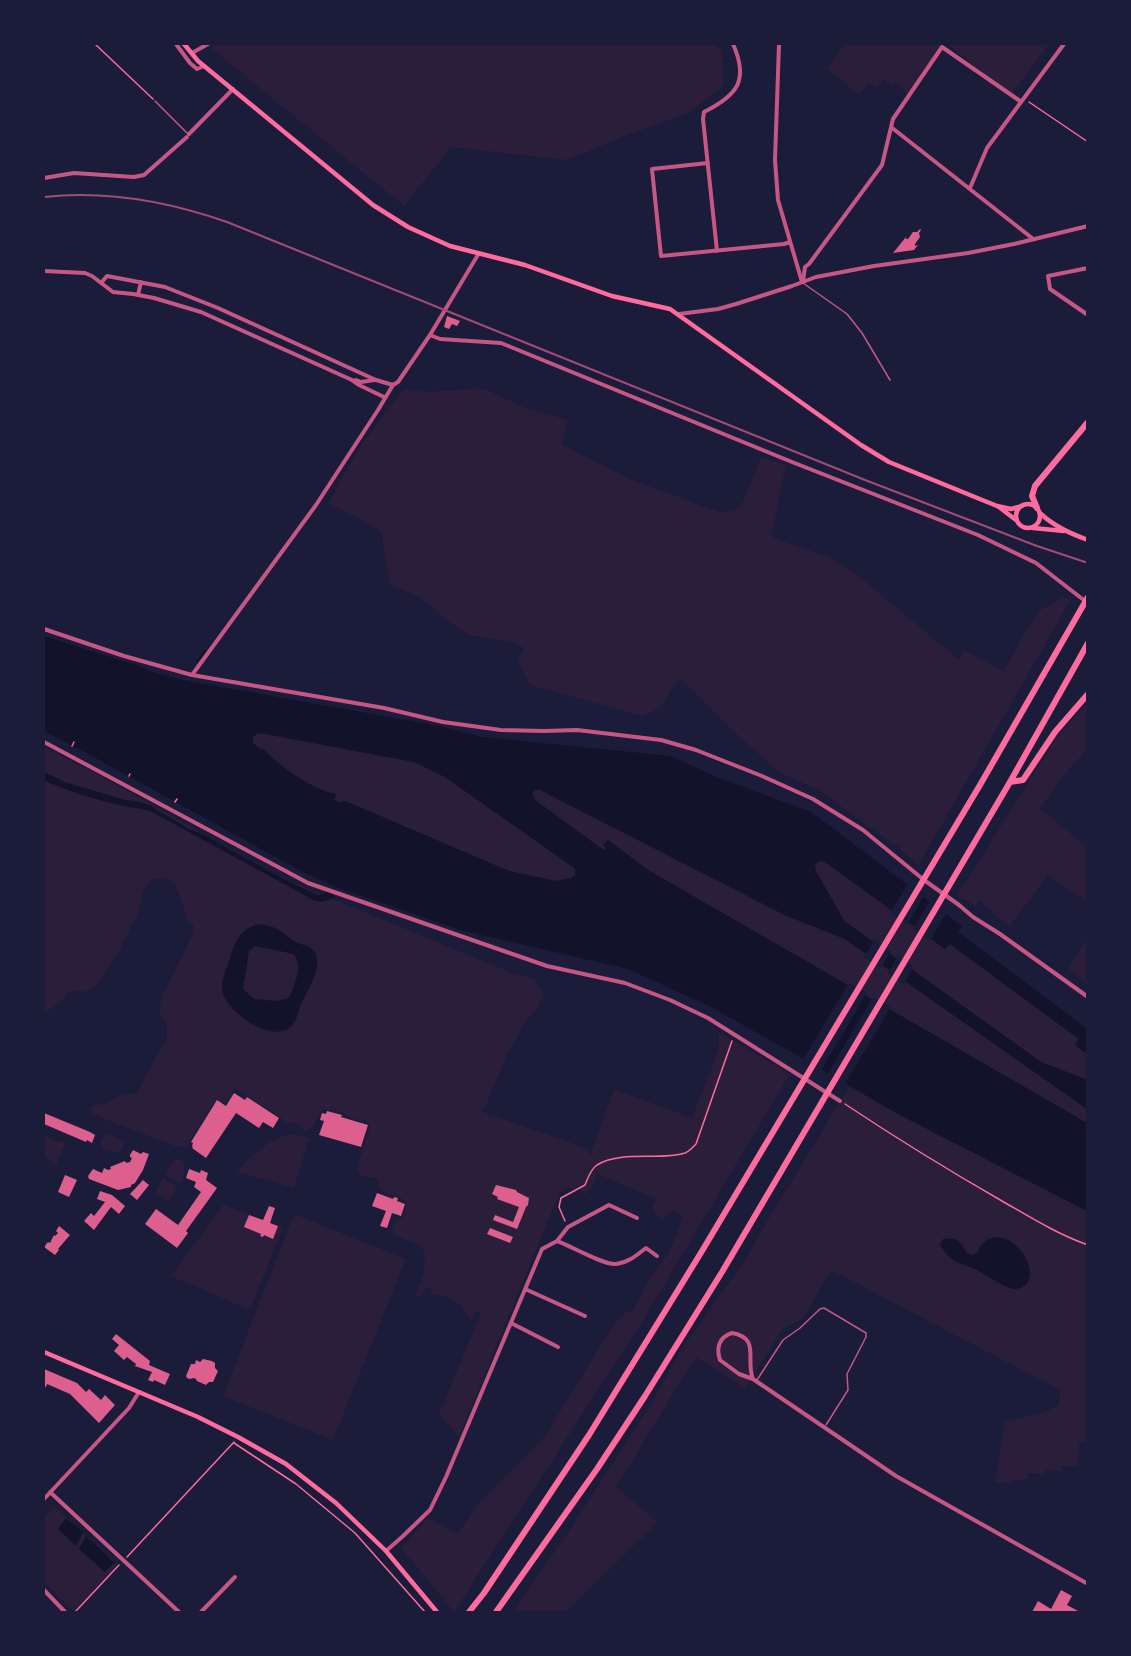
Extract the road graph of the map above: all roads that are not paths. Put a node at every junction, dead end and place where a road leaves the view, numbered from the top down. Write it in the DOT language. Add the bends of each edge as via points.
graph roads {
  1 [pos="176,44"];
  2 [pos="184,44"];
  3 [pos="208,44"];
  4 [pos="733,44"];
  5 [pos="779,44"];
  6 [pos="1064,44"];
  7 [pos="191,54"];
  8 [pos="204,66"];
  9 [pos="233,89"];
  10 [pos="1022,100"];
  11 [pos="155,101"];
  12 [pos="891,127"];
  13 [pos="188,136"];
  14 [pos="708,163"];
  15 [pos="44,178"];
  16 [pos="970,188"];
  17 [pos="1088,226"];
  18 [pos="1032,238"];
  19 [pos="790,242"];
  20 [pos="717,251"];
  21 [pos="479,253"];
  22 [pos="1088,268"];
  23 [pos="44,272"];
  24 [pos="141,282"];
  25 [pos="101,283"];
  26 [pos="803,283"];
  27 [pos="138,295"];
  28 [pos="679,314"];
  29 [pos="1088,315"];
  30 [pos="430,335"];
  31 [pos="352,380"];
  32 [pos="376,380"];
  33 [pos="890,380"];
  34 [pos="393,385"];
  35 [pos="384,397"];
  36 [pos="1088,422"];
  37 [pos="997,506"];
  38 [pos="1022,506"];
  39 [pos="1038,509"];
  40 [pos="1018,522"];
  41 [pos="1031,528"];
  42 [pos="1069,533"];
  43 [pos="1088,540"];
  44 [pos="1088,597"];
  45 [pos="1088,603"];
  46 [pos="44,629"];
  47 [pos="1088,644"];
  48 [pos="192,675"];
  49 [pos="1088,694"];
  50 [pos="44,742"];
  51 [pos="1010,782"];
  52 [pos="1088,997"];
  53 [pos="840,1101"];
  54 [pos="637,1218"];
  55 [pos="557,1241"];
  56 [pos="657,1256"];
  57 [pos="525,1289"];
  58 [pos="585,1316"];
  59 [pos="511,1323"];
  60 [pos="558,1347"];
  61 [pos="44,1352"];
  62 [pos="754,1380"];
  63 [pos="139,1392"];
  64 [pos="824,1429"];
  65 [pos="50,1492"];
  66 [pos="44,1499"];
  67 [pos="386,1551"];
  68 [pos="235,1577"];
  69 [pos="1088,1585"];
  70 [pos="44,1590"];
  71 [pos="65,1612"];
  72 [pos="179,1612"];
  73 [pos="201,1612"];
  74 [pos="437,1612"];
  75 [pos="469,1612"];
  76 [pos="496,1612"];
  1 -- 8 [label="street" via="197,69"];
  2 -- 7 [label="main road"];
  3 -- 7 [label="street"];
  4 -- 14 [label="street" via="740,59 741,75 736,89 704,112"];
  5 -- 19 [label="street" via="775,160 778,200"];
  6 -- 10 [label="street"];
  7 -- 8 [label="main road"];
  8 -- 9 [label="main road"];
  9 -- 13 [label="street"];
  9 -- 21 [label="main road" via="394,219 435,240"];
  10 -- 12 [label="street" via="942,47"];
  10 -- 16 [label="street" via="987,148"];
  11 -- 13 [label="lane"];
  12 -- 16 [label="street"];
  12 -- 26 [label="street" via="882,165 805,267"];
  13 -- 15 [label="street" via="144,175 74,173"];
  14 -- 20 [label="street"];
  14 -- 20 [label="street" via="652,169 660,256"];
  16 -- 18 [label="street"];
  17 -- 18 [label="street"];
  18 -- 26 [label="street" via="968,253 839,272"];
  19 -- 20 [label="street"];
  19 -- 26 [label="street"];
  21 -- 28 [label="main road"];
  21 -- 30 [label="street"];
  22 -- 29 [label="street" via="1048,276 1050,289"];
  23 -- 25 [label="street" via="84,273"];
  24 -- 25 [label="street" via="107,276"];
  24 -- 27 [label="street"];
  24 -- 32 [label="street" via="218,308"];
  25 -- 27 [label="street" via="113,292"];
  26 -- 28 [label="street" via="718,309"];
  26 -- 33 [label="lane" via="847,314"];
  27 -- 31 [label="street" via="201,312"];
  28 -- 37 [label="main road" via="870,450"];
  30 -- 34 [label="street"];
  30 -- 45 [label="street" via="510,346 993,542 1036,563"];
  31 -- 32 [label="street"];
  31 -- 35 [label="street"];
  32 -- 34 [label="street"];
  34 -- 35 [label="street"];
  35 -- 48 [label="street" via="316,505"];
  36 -- 39 [label="highway" via="1035,486 1032,496"];
  37 -- 38 [label="main road"];
  37 -- 40 [label="main road"];
  38 -- 39 [label="main road" via="1031,504"];
  38 -- 40 [label="main road" via="1017,513"];
  39 -- 41 [label="main road" via="1040,521"];
  39 -- 42 [label="main road"];
  40 -- 41 [label="main road"];
  41 -- 42 [label="main road"];
  42 -- 43 [label="main road"];
  44 -- 75 [label="highway" via="622,1383"];
  46 -- 48 [label="street"];
  47 -- 51 [label="highway"];
  48 -- 52 [label="street" via="443,722 501,730 567,729 676,743 762,776 863,830 973,917"];
  49 -- 51 [label="highway" via="1055,732 1023,780"];
  50 -- 53 [label="street" via="308,883 547,966 625,982 670,1000 735,1034"];
  51 -- 76 [label="highway" via="723,1272 597,1469"];
  54 -- 55 [label="street" via="609,1205 568,1227"];
  55 -- 56 [label="street" via="616,1264 646,1248"];
  55 -- 57 [label="street" via="542,1249"];
  57 -- 58 [label="street"];
  57 -- 59 [label="street"];
  59 -- 60 [label="street"];
  59 -- 67 [label="street" via="430,1510"];
  61 -- 63 [label="main road"];
  62 -- 62 [label="street" via="748,1341 740,1335 727,1335 718,1346 720,1360"];
  62 -- 64 [label="street"];
  62 -- 64 [label="lane" via="782,1341 822,1308 866,1333 847,1374 848,1390"];
  63 -- 65 [label="street" via="129,1408"];
  63 -- 67 [label="main road" via="198,1417 286,1464 336,1503"];
  64 -- 69 [label="street" via="915,1488"];
  65 -- 66 [label="street"];
  65 -- 72 [label="street"];
  67 -- 74 [label="main road"];
  68 -- 73 [label="street"];
  70 -- 71 [label="street"];
}
